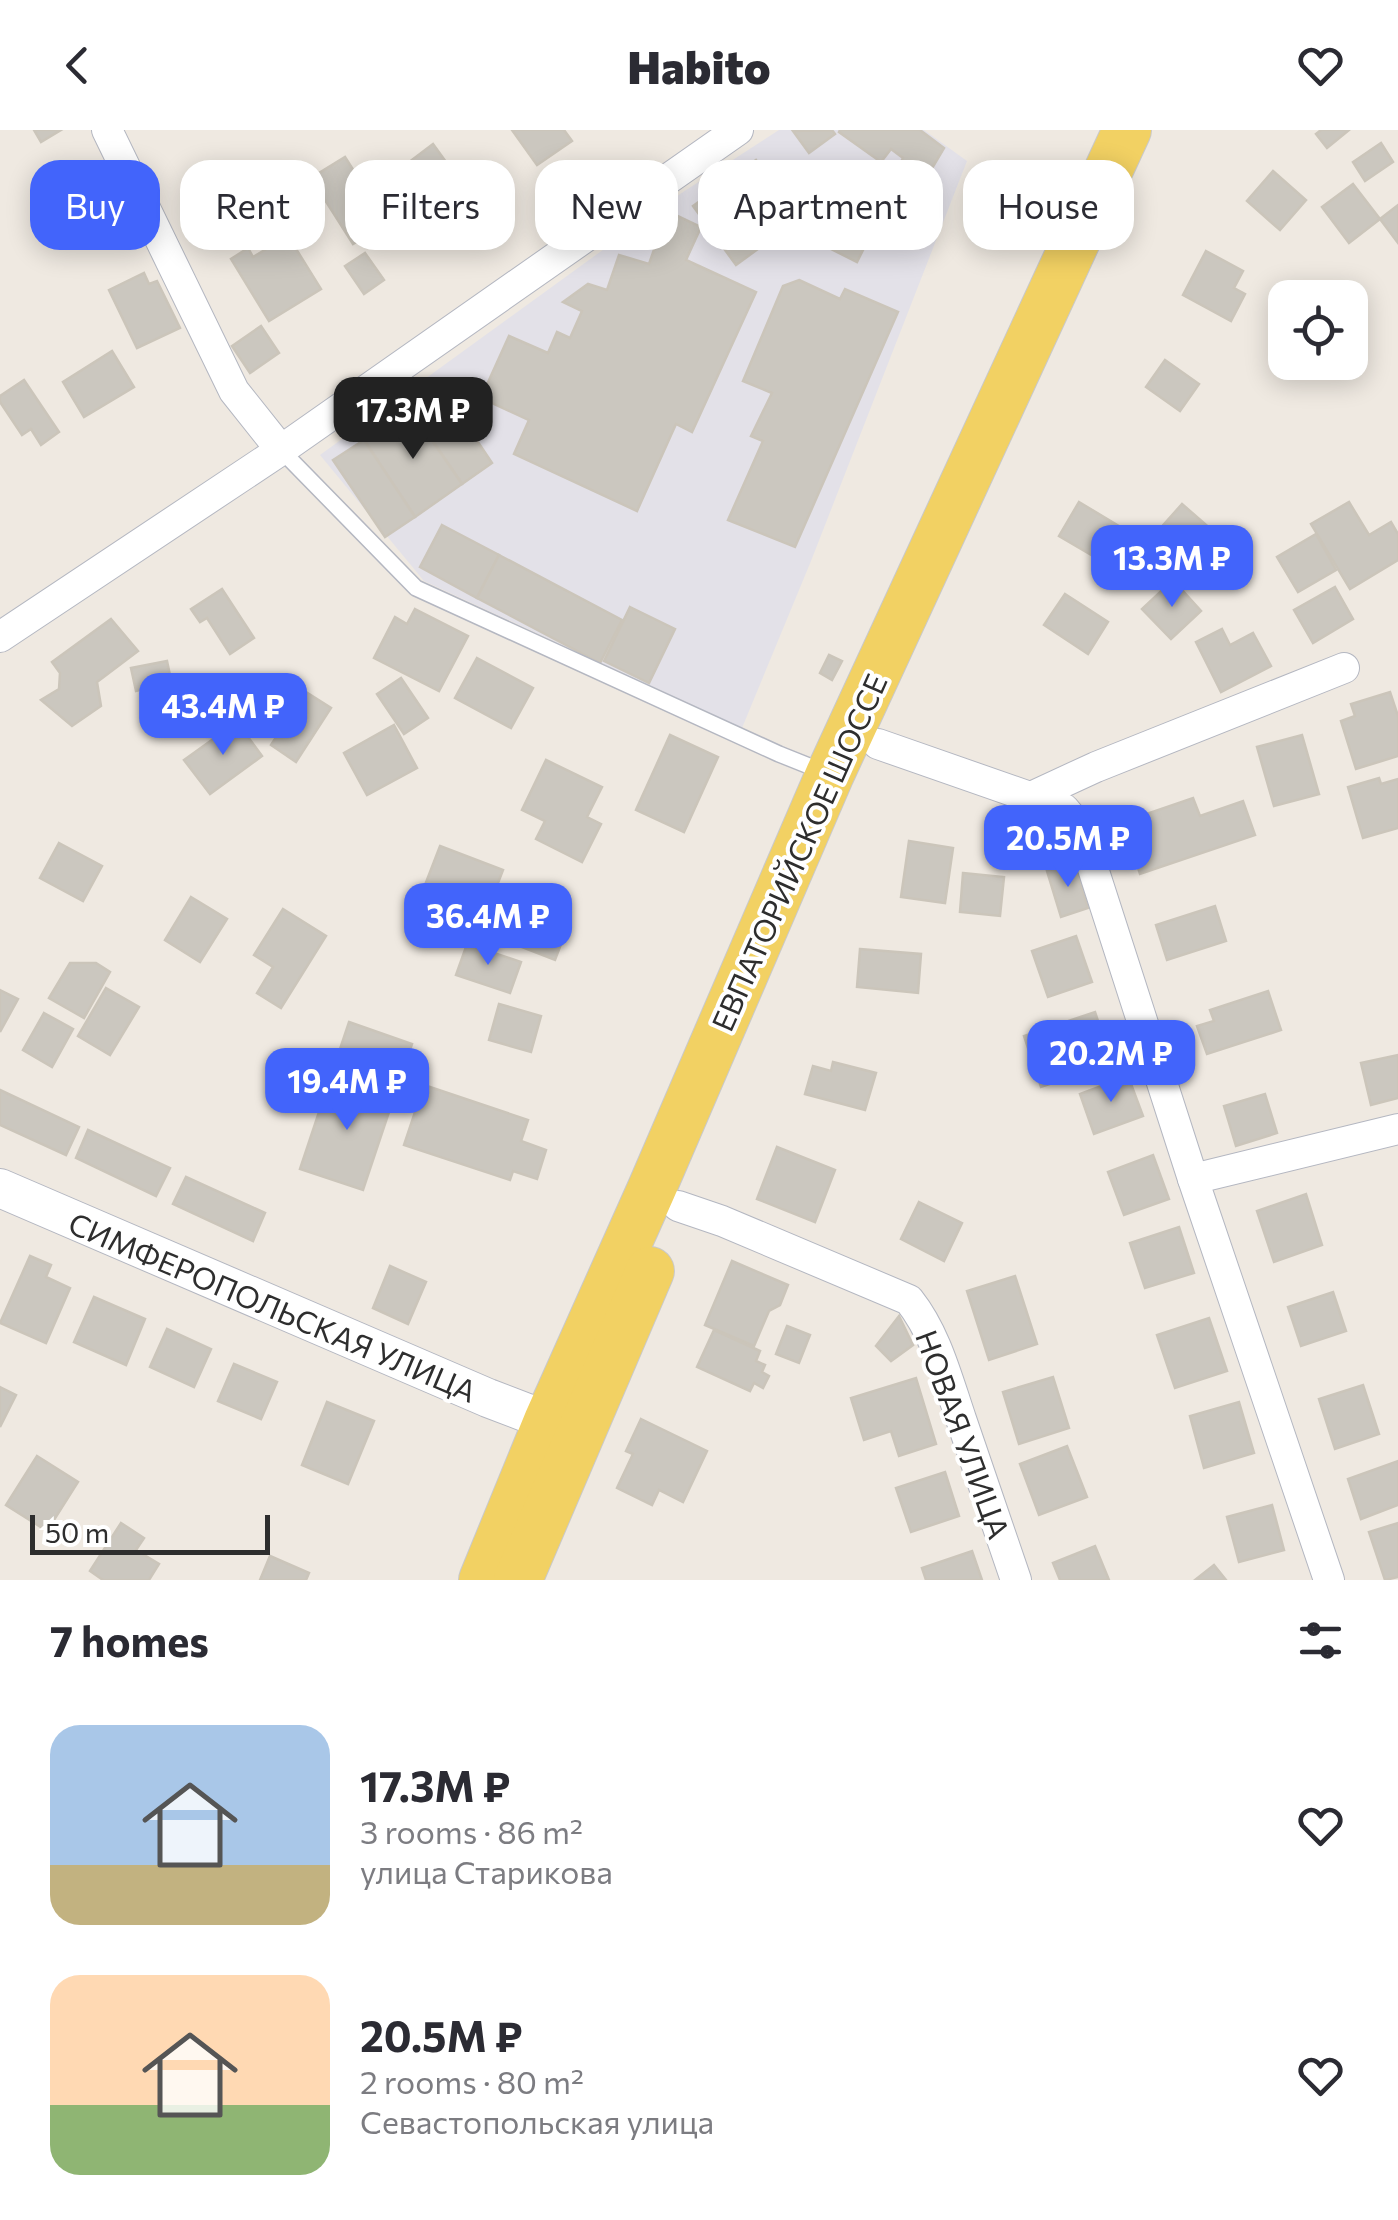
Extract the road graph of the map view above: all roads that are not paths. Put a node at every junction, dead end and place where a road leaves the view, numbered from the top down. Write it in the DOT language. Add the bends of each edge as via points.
graph roads {
  1 [pos="106,130"];
  2 [pos="738,130"];
  3 [pos="1127,130"];
  4 [pos="1158,130"];
  5 [pos="281,450"];
  6 [pos="0,637"];
  7 [pos="1344,668"];
  8 [pos="878,744"];
  9 [pos="830,774"];
  10 [pos="1031,797"];
  11 [pos="1398,1130"];
  12 [pos="1193,1178"];
  13 [pos="0,1188"];
  14 [pos="678,1206"];
  15 [pos="548,1422"];
  16 [pos="483,1580"];
  17 [pos="518,1580"];
  18 [pos="1016,1580"];
  19 [pos="1329,1580"];
  1 -- 5 [label="street" via="234,390"];
  2 -- 5 [label="street"];
  3 -- 9 [label="main road, ЕВПАТОРИЙСКОЕ ШОССЕ"];
  4 -- 8 [label="main road, ЕВПАТОРИЙСКОЕ ШОССЕ"];
  5 -- 6 [label="street"];
  5 -- 9 [label="lane" via="416,588"];
  7 -- 10 [label="street"];
  8 -- 10 [label="street"];
  8 -- 14 [label="main road, ЕВПАТОРИЙСКОЕ ШОССЕ"];
  9 -- 15 [label="main road, ЕВПАТОРИЙСКОЕ ШОССЕ"];
  10 -- 12 [label="street" via="1064,810 1080,828"];
  11 -- 12 [label="street"];
  12 -- 19 [label="street"];
  13 -- 15 [label="street, СИМФЕРОПОЛЬСКАЯ УЛИЦА"];
  14 -- 17 [label="main road, ЕВПАТОРИЙСКОЕ ШОССЕ"];
  14 -- 18 [label="street, НОВАЯ УЛИЦА" via="908,1300 930,1332"];
  15 -- 16 [label="main road, ЕВПАТОРИЙСКОЕ ШОССЕ"];
}
